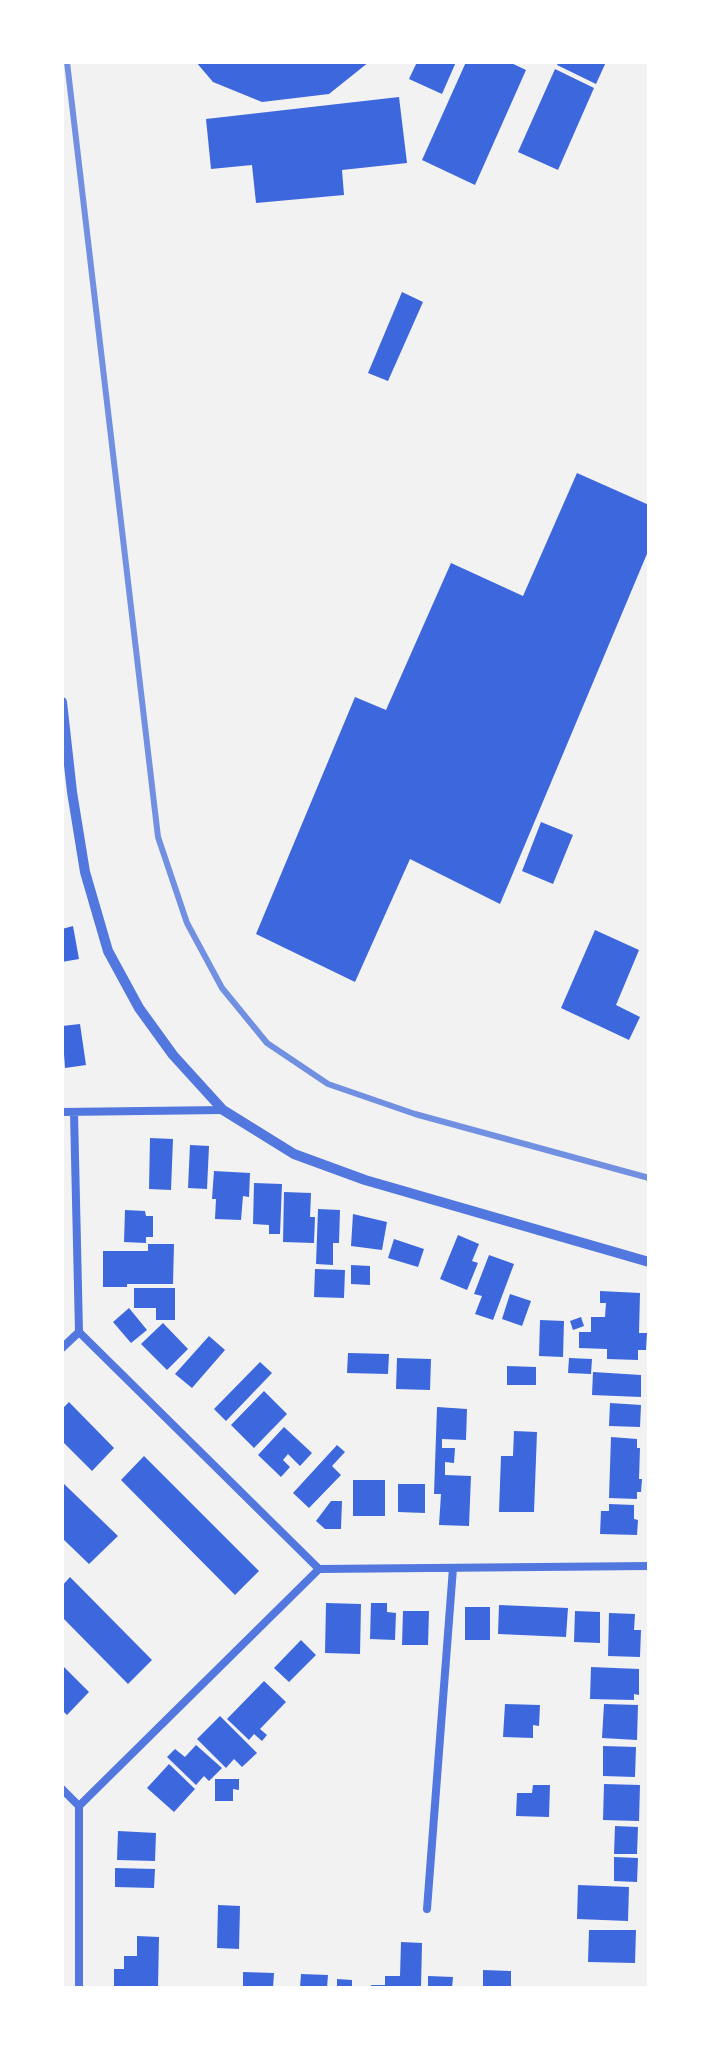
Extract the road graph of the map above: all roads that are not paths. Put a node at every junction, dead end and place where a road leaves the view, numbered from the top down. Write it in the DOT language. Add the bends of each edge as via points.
graph roads {
  1 [pos="62,702"];
  2 [pos="223,1110"];
  3 [pos="62,1112"];
  4 [pos="74,1113"];
  5 [pos="649,1262"];
  6 [pos="79,1332"];
  7 [pos="62,1348"];
  8 [pos="649,1566"];
  9 [pos="453,1568"];
  10 [pos="319,1569"];
  11 [pos="62,1789"];
  12 [pos="79,1806"];
  13 [pos="427,1909"];
  14 [pos="79,1988"];
  1 -- 2 [label="street" via="85,872 108,951 139,1008"];
  2 -- 4 [label="street"];
  2 -- 5 [label="street" via="294,1154 365,1180"];
  3 -- 4 [label="street"];
  4 -- 6 [label="street"];
  6 -- 7 [label="street"];
  6 -- 10 [label="street"];
  8 -- 9 [label="street"];
  9 -- 10 [label="street"];
  9 -- 13 [label="street"];
  10 -- 12 [label="street"];
  11 -- 12 [label="street"];
  12 -- 14 [label="street"];
}
